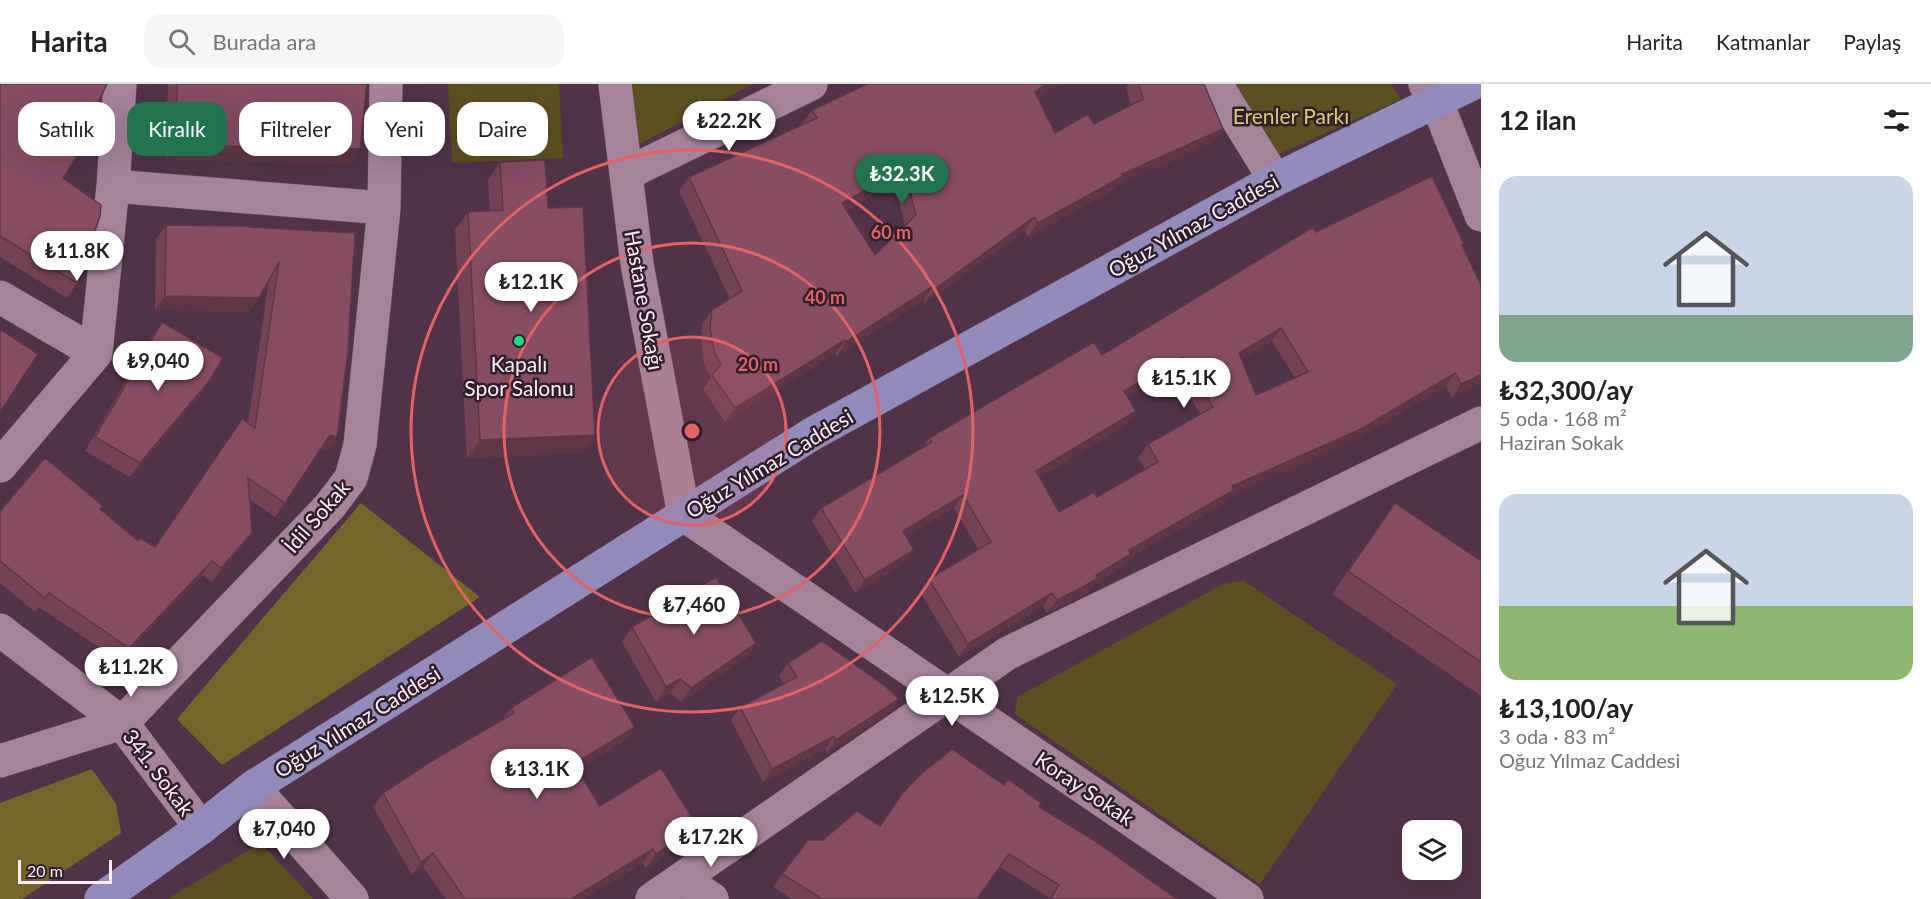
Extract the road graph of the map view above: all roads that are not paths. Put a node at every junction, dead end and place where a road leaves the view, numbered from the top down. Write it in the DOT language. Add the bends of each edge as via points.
graph roads {
  1 [pos="120,84"];
  2 [pos="386,84"];
  3 [pos="615,84"];
  4 [pos="811,84"];
  5 [pos="1216,84"];
  6 [pos="1472,84"];
  7 [pos="1431,92"];
  8 [pos="626,174"];
  9 [pos="1275,180"];
  10 [pos="113,186"];
  11 [pos="384,208"];
  12 [pos="1481,215"];
  13 [pos="0,297"];
  14 [pos="96,353"];
  15 [pos="1481,423"];
  16 [pos="0,466"];
  17 [pos="684,515"];
  18 [pos="0,630"];
  19 [pos="948,694"];
  20 [pos="122,723"];
  21 [pos="0,761"];
  22 [pos="253,787"];
  23 [pos="201,828"];
  24 [pos="682,879"];
  25 [pos="101,899"];
  26 [pos="352,899"];
  27 [pos="652,899"];
  28 [pos="712,899"];
  29 [pos="1247,899"];
  1 -- 10 [label="street"];
  2 -- 11 [label="street, İdil Sokak"];
  3 -- 8 [label="street, Hastane Sokağı"];
  4 -- 8 [label="street"];
  5 -- 9 [label="street"];
  6 -- 7 [label="main road, Oğuz Yılmaz Caddesi"];
  7 -- 9 [label="main road, Oğuz Yılmaz Caddesi"];
  7 -- 12 [label="street"];
  8 -- 17 [label="street, Hastane Sokağı" via="637,264"];
  9 -- 17 [label="main road, Oğuz Yılmaz Caddesi" via="812,434"];
  10 -- 11 [label="street"];
  10 -- 14 [label="street"];
  11 -- 20 [label="street, İdil Sokak" via="360,445 351,478 330,506"];
  13 -- 14 [label="street"];
  14 -- 16 [label="street"];
  15 -- 19 [label="street" via="1008,653"];
  17 -- 19 [label="street, Koray Sokak"];
  17 -- 22 [label="main road, Oğuz Yılmaz Caddesi"];
  18 -- 20 [label="street, 341. Sokak"];
  19 -- 24 [label="street"];
  19 -- 29 [label="street, Koray Sokak"];
  20 -- 21 [label="street, İdil Sokak"];
  20 -- 23 [label="street, 341. Sokak"];
  22 -- 23 [label="main road, Oğuz Yılmaz Caddesi"];
  22 -- 26 [label="street"];
  23 -- 25 [label="main road, Oğuz Yılmaz Caddesi"];
  24 -- 27 [label="street"];
  24 -- 28 [label="street"];
}
